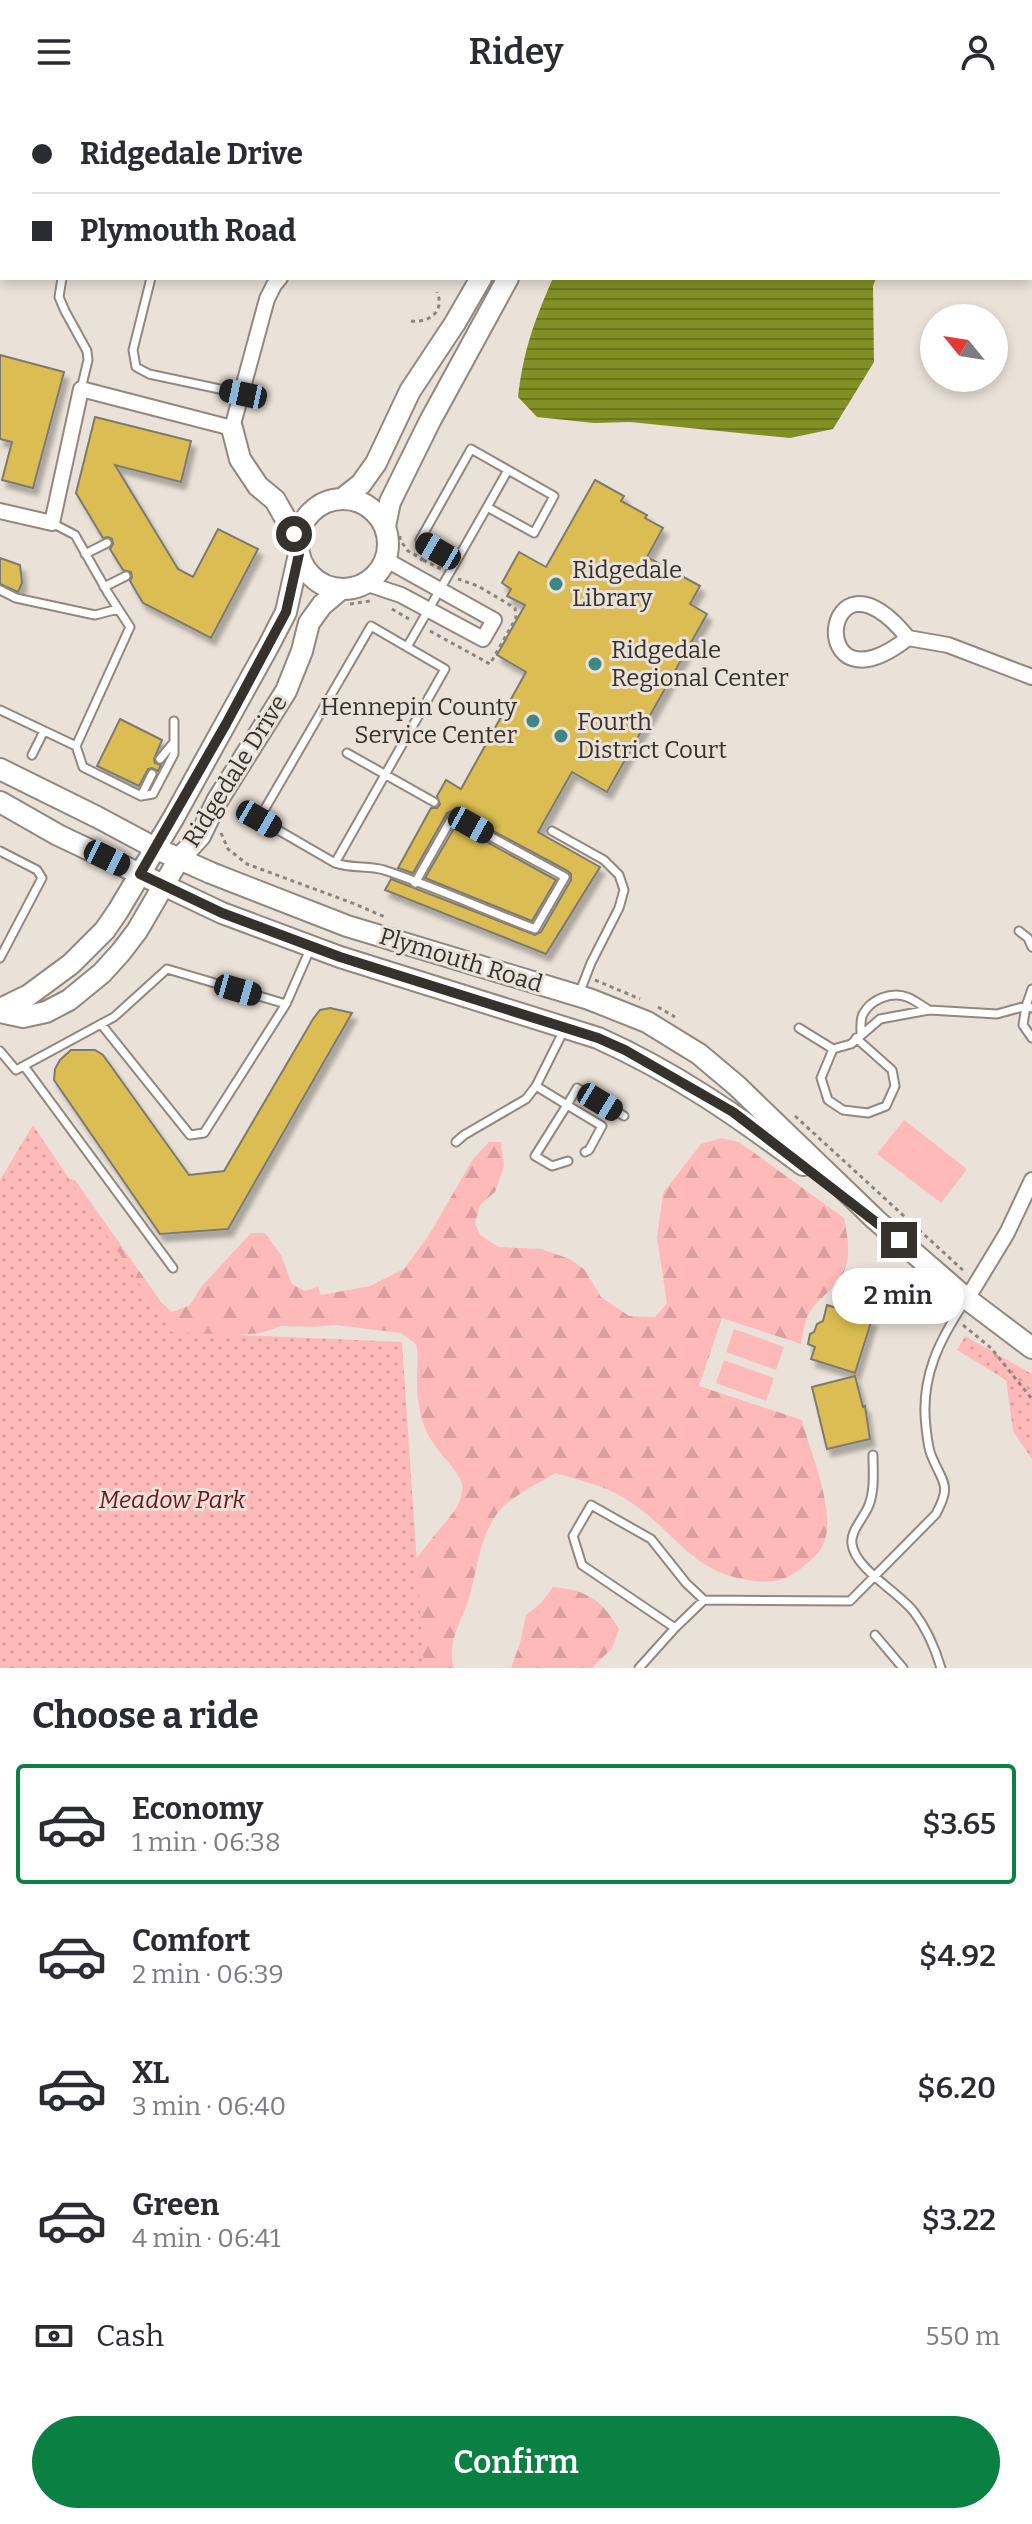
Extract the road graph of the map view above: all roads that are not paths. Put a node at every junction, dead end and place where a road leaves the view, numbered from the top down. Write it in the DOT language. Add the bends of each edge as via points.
graph roads {
  1 [pos="62,280"];
  2 [pos="150,280"];
  3 [pos="278,280"];
  4 [pos="480,280"];
  5 [pos="507,280"];
  6 [pos="81,389"];
  7 [pos="243,394"];
  8 [pos="232,428"];
  9 [pos="508,470"];
  10 [pos="342,499"];
  11 [pos="275,500"];
  12 [pos="319,506"];
  13 [pos="487,507"];
  14 [pos="0,511"];
  15 [pos="52,523"];
  16 [pos="385,526"];
  17 [pos="107,543"];
  18 [pos="299,547"];
  19 [pos="85,554"];
  20 [pos="387,555"];
  21 [pos="456,561"];
  22 [pos="126,576"];
  23 [pos="365,583"];
  24 [pos="104,587"];
  25 [pos="341,589"];
  26 [pos="0,590"];
  27 [pos="440,590"];
  28 [pos="118,609"];
  29 [pos="429,609"];
  30 [pos="908,638"];
  31 [pos="407,647"];
  32 [pos="1032,677"];
  33 [pos="1,714"];
  34 [pos="174,721"];
  35 [pos="44,731"];
  36 [pos="174,742"];
  37 [pos="76,746"];
  38 [pos="347,753"];
  39 [pos="32,755"];
  40 [pos="160,759"];
  41 [pos="0,769"];
  42 [pos="152,774"];
  43 [pos="385,775"];
  44 [pos="141,796"];
  45 [pos="0,802"];
  46 [pos="434,802"];
  47 [pos="552,831"];
  48 [pos="155,848"];
  49 [pos="0,851"];
  50 [pos="179,859"];
  51 [pos="335,863"];
  52 [pos="140,874"];
  53 [pos="415,883"];
  54 [pos="163,885"];
  55 [pos="1019,931"];
  56 [pos="312,946"];
  57 [pos="1032,947"];
  58 [pos="0,958"];
  59 [pos="1032,989"];
  60 [pos="578,996"];
  61 [pos="286,1004"];
  62 [pos="1029,1007"];
  63 [pos="0,1010"];
  64 [pos="929,1010"];
  65 [pos="101,1024"];
  66 [pos="565,1028"];
  67 [pos="799,1028"];
  68 [pos="859,1036"];
  69 [pos="1032,1038"];
  70 [pos="833,1049"];
  71 [pos="0,1051"];
  72 [pos="24,1066"];
  73 [pos="536,1086"];
  74 [pos="567,1105"];
  75 [pos="624,1116"];
  76 [pos="456,1142"];
  77 [pos="585,1152"];
  78 [pos="568,1161"];
  79 [pos="1032,1180"];
  80 [pos="876,1220"];
  81 [pos="173,1268"];
  82 [pos="967,1299"];
  83 [pos="1032,1348"];
  84 [pos="873,1455"];
  85 [pos="875,1576"];
  86 [pos="704,1600"];
  87 [pos="675,1628"];
  88 [pos="875,1635"];
  89 [pos="939,1667"];
  90 [pos="639,1668"];
  91 [pos="903,1668"];
  1 -- 6 [label="lane" via="59,297 87,351"];
  2 -- 7 [label="lane" via="133,350 136,367"];
  3 -- 7 [label="street" via="267,299"];
  4 -- 10 [label="main road" via="410,391 376,463"];
  5 -- 16 [label="main road" via="423,433 390,502"];
  6 -- 8 [label="street"];
  6 -- 15 [label="street"];
  7 -- 8 [label="street"];
  8 -- 11 [label="main road" via="240,459"];
  9 -- 13 [label="lane"];
  9 -- 13 [label="lane" via="554,496 541,521 534,533"];
  9 -- 21 [label="lane" via="471,449 420,540"];
  10 -- 12 [label="main road"];
  10 -- 16 [label="main road" via="368,506"];
  11 -- 12 [label="main road"];
  11 -- 18 [label="main road"];
  12 -- 18 [label="main road" via="303,525"];
  13 -- 21 [label="lane"];
  14 -- 15 [label="street"];
  15 -- 19 [label="lane" via="75,535"];
  16 -- 20 [label="main road"];
  17 -- 19 [label="lane"];
  18 -- 25 [label="main road" via="306,570 317,581"];
  18 -- 48 [label="main road, Ridgedale Drive" via="286,612"];
  19 -- 24 [label="lane"];
  20 -- 23 [label="main road"];
  20 -- 27 [label="street" via="390,562"];
  21 -- 27 [label="lane"];
  22 -- 24 [label="lane"];
  23 -- 25 [label="main road"];
  23 -- 29 [label="street"];
  24 -- 28 [label="lane"];
  25 -- 50 [label="main road, Ridgedale Drive" via="309,623 286,691 200,836"];
  26 -- 28 [label="lane" via="95,615"];
  27 -- 29 [label="lane"];
  27 -- 29 [label="street" via="494,620 483,639"];
  28 -- 37 [label="lane" via="130,627"];
  29 -- 31 [label="lane"];
  30 -- 30 [label="street" via="886,614 857,602 837,617 834,630 836,643 856,659 880,657"];
  30 -- 32 [label="street" via="948,645"];
  31 -- 43 [label="lane" via="445,669"];
  31 -- 51 [label="lane" via="371,626 259,819"];
  33 -- 35 [label="lane"];
  34 -- 36 [label="lane"];
  35 -- 37 [label="lane"];
  35 -- 39 [label="lane"];
  36 -- 40 [label="lane"];
  36 -- 44 [label="lane" via="174,754 153,794"];
  37 -- 44 [label="lane" via="83,767"];
  38 -- 43 [label="lane"];
  41 -- 48 [label="main road, Plymouth Road"];
  42 -- 44 [label="lane"];
  43 -- 46 [label="lane"];
  43 -- 51 [label="lane"];
  45 -- 52 [label="main road, Plymouth Road"];
  47 -- 60 [label="lane" via="604,860 619,875 624,890"];
  48 -- 50 [label="main road, Plymouth Road"];
  48 -- 52 [label="main road, Ridgedale Drive"];
  49 -- 58 [label="lane" via="37,870 42,878"];
  50 -- 54 [label="main road, Ridgedale Drive"];
  50 -- 60 [label="main road, Plymouth Road" via="347,926"];
  51 -- 53 [label="lane" via="381,869"];
  52 -- 54 [label="main road, Plymouth Road"];
  52 -- 63 [label="main road, Ridgedale Drive" via="105,930 83,953 53,980"];
  53 -- 53 [label="lane" via="535,929 565,877 453,816"];
  54 -- 56 [label="main road, Plymouth Road"];
  54 -- 63 [label="main road, Ridgedale Drive" via="121,952 69,1000 23,1017"];
  55 -- 57 [label="lane"];
  56 -- 61 [label="lane"];
  56 -- 66 [label="main road, Plymouth Road"];
  59 -- 62 [label="lane"];
  60 -- 66 [label="main road"];
  60 -- 80 [label="main road, Plymouth Road" via="647,1022 699,1054"];
  61 -- 65 [label="lane" via="167,969"];
  61 -- 65 [label="lane" via="204,1133 190,1135"];
  62 -- 64 [label="lane" via="997,1014"];
  62 -- 69 [label="lane" via="1023,1025"];
  64 -- 68 [label="lane" via="880,1019"];
  64 -- 68 [label="lane" via="896,994 881,998 861,1017"];
  65 -- 72 [label="lane"];
  66 -- 73 [label="lane"];
  66 -- 80 [label="main road, Plymouth Road" via="625,1050 706,1095"];
  67 -- 70 [label="lane"];
  68 -- 70 [label="lane"];
  68 -- 70 [label="lane" via="892,1070 895,1086 886,1106 868,1113 843,1110 828,1100 821,1078"];
  71 -- 72 [label="lane" via="16,1070"];
  72 -- 81 [label="lane"];
  73 -- 74 [label="lane"];
  73 -- 76 [label="lane" via="526,1099"];
  74 -- 75 [label="lane" via="577,1088"];
  74 -- 77 [label="lane" via="602,1126"];
  74 -- 78 [label="lane" via="535,1156 552,1166"];
  79 -- 82 [label="street"];
  80 -- 82 [label="main road, Plymouth Road"];
  82 -- 83 [label="main road, Plymouth Road"];
  82 -- 85 [label="lane" via="933,1358 926,1381 926,1429 931,1456 945,1479 943,1500 936,1514"];
  84 -- 85 [label="lane" via="869,1506 851,1539 853,1552"];
  85 -- 86 [label="lane" via="850,1601"];
  85 -- 89 [label="lane" via="913,1610 935,1647"];
  86 -- 87 [label="lane"];
  86 -- 87 [label="lane" via="651,1539 591,1505 573,1536 582,1565"];
  87 -- 90 [label="lane"];
  88 -- 91 [label="lane"];
}
